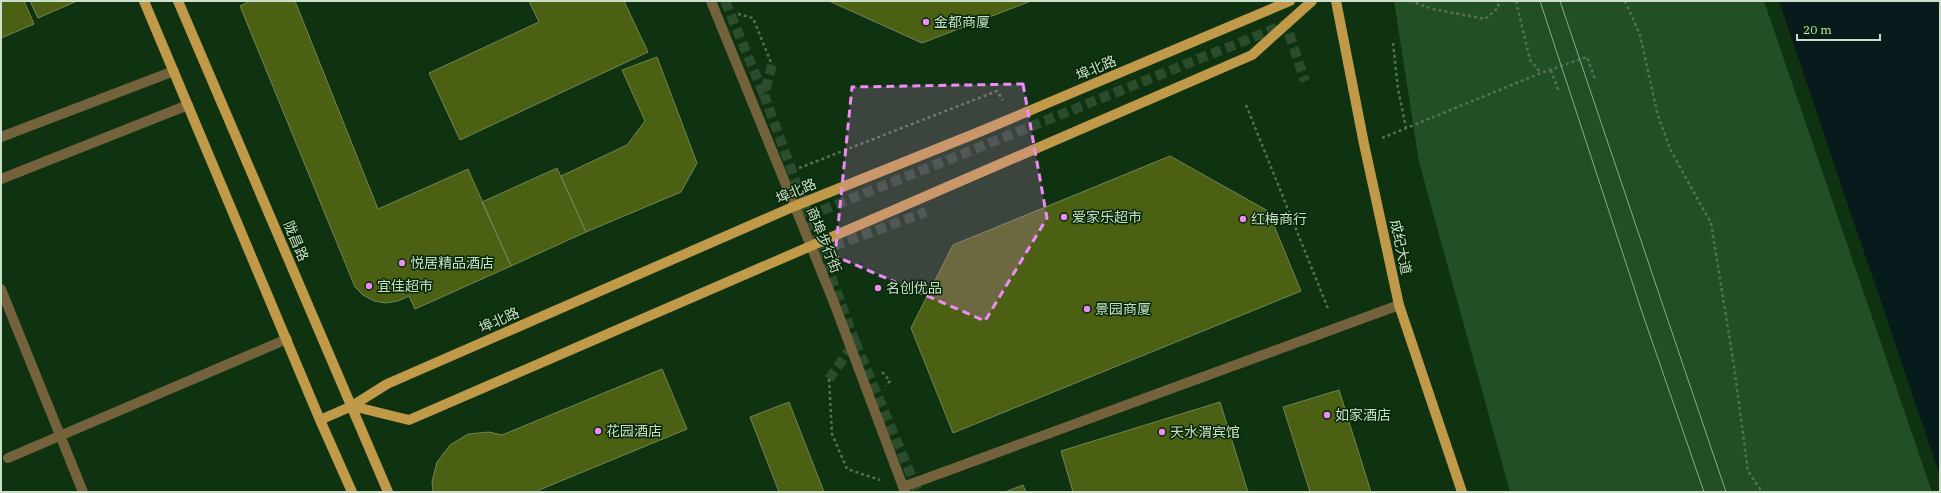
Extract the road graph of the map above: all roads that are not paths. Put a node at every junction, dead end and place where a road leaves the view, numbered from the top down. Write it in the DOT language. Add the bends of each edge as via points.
graph roads {
  1 [pos="144,1"];
  2 [pos="178,1"];
  3 [pos="1290,1"];
  4 [pos="1312,1"];
  5 [pos="1336,1"];
  6 [pos="713,5"];
  7 [pos="174,71"];
  8 [pos="188,105"];
  9 [pos="1,137"];
  10 [pos="1,179"];
  11 [pos="795,206"];
  12 [pos="811,246"];
  13 [pos="1,289"];
  14 [pos="1399,305"];
  15 [pos="287,339"];
  16 [pos="352,406"];
  17 [pos="320,420"];
  18 [pos="60,436"];
  19 [pos="8,458"];
  20 [pos="904,490"];
  21 [pos="83,492"];
  22 [pos="352,492"];
  23 [pos="388,492"];
  24 [pos="1462,492"];
  1 -- 7 [label="main road"];
  2 -- 16 [label="main road, 陇昌路"];
  3 -- 11 [label="main road, 埠北路"];
  4 -- 12 [label="main road" via="1252,55"];
  5 -- 14 [label="main road, 成纪大道"];
  6 -- 11 [label="street, 商埠步行街"];
  7 -- 8 [label="main road"];
  7 -- 9 [label="street"];
  8 -- 10 [label="street"];
  8 -- 15 [label="main road"];
  11 -- 12 [label="street, 商埠步行街"];
  11 -- 16 [label="main road, 埠北路" via="387,384"];
  12 -- 16 [label="main road" via="408,420"];
  12 -- 20 [label="street, 商埠步行街"];
  13 -- 18 [label="street"];
  14 -- 20 [label="street"];
  14 -- 24 [label="main road, 成纪大道"];
  15 -- 17 [label="main road"];
  15 -- 18 [label="street"];
  16 -- 17 [label="main road, 埠北路"];
  16 -- 23 [label="main road, 陇昌路"];
  17 -- 22 [label="main road"];
  18 -- 19 [label="street"];
  18 -- 21 [label="street"];
}
